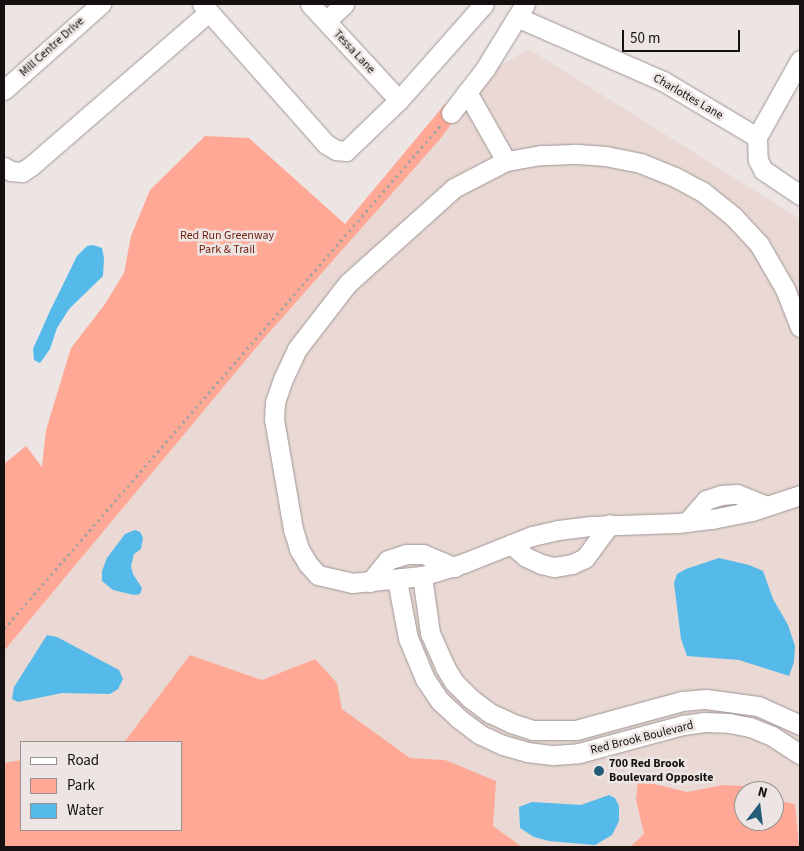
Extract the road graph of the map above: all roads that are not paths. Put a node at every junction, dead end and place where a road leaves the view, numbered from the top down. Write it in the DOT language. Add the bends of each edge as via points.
graph roads {
  1 [pos="101,4"];
  2 [pos="310,4"];
  3 [pos="344,4"];
  4 [pos="484,4"];
  5 [pos="205,8"];
  6 [pos="521,11"];
  7 [pos="326,21"];
  8 [pos="800,60"];
  9 [pos="4,90"];
  10 [pos="467,92"];
  11 [pos="399,100"];
  12 [pos="451,112"];
  13 [pos="756,137"];
  14 [pos="506,161"];
  15 [pos="4,167"];
  16 [pos="800,195"];
  17 [pos="800,327"];
  18 [pos="800,495"];
  19 [pos="610,524"];
  20 [pos="510,544"];
  21 [pos="454,567"];
  22 [pos="422,576"];
  23 [pos="397,580"];
  24 [pos="370,582"];
  25 [pos="800,723"];
  26 [pos="795,748"];
  1 -- 9 [label="street, Mill Centre Drive"];
  2 -- 7 [label="street, Tessa Lane"];
  3 -- 7 [label="street"];
  4 -- 11 [label="street"];
  5 -- 11 [label="street" via="326,144 336,150 346,151"];
  5 -- 15 [label="street" via="31,166 22,172"];
  6 -- 10 [label="street"];
  6 -- 13 [label="street, Charlottes Lane" via="663,81"];
  7 -- 11 [label="street, Tessa Lane"];
  8 -- 13 [label="street"];
  10 -- 12 [label="street"];
  10 -- 14 [label="street"];
  13 -- 16 [label="street" via="762,170"];
  14 -- 17 [label="street" via="558,154 606,156 641,163 696,188 734,217 758,244 785,289"];
  14 -- 24 [label="street" via="454,188 348,283 298,349 275,402 274,419 299,549 318,575 352,583"];
  18 -- 19 [label="street" via="766,506 737,494 721,495 706,500 687,522"];
  19 -- 20 [label="street" via="558,530"];
  19 -- 20 [label="street" via="585,558 572,564 554,567 541,564"];
  20 -- 21 [label="street"];
  21 -- 22 [label="street"];
  21 -- 24 [label="street" via="428,556 406,554 388,560"];
  22 -- 23 [label="street"];
  22 -- 25 [label="street, Red Brook Boulevard" via="430,632 454,682 490,713 511,724 532,730 576,730 682,701 706,699 758,706"];
  23 -- 24 [label="street"];
  23 -- 26 [label="street, Red Brook Boulevard" via="408,638 425,679 440,701 458,718 479,734 503,745 553,755 579,753 704,722 750,727"];
  25 -- 26 [label="street"];
}
